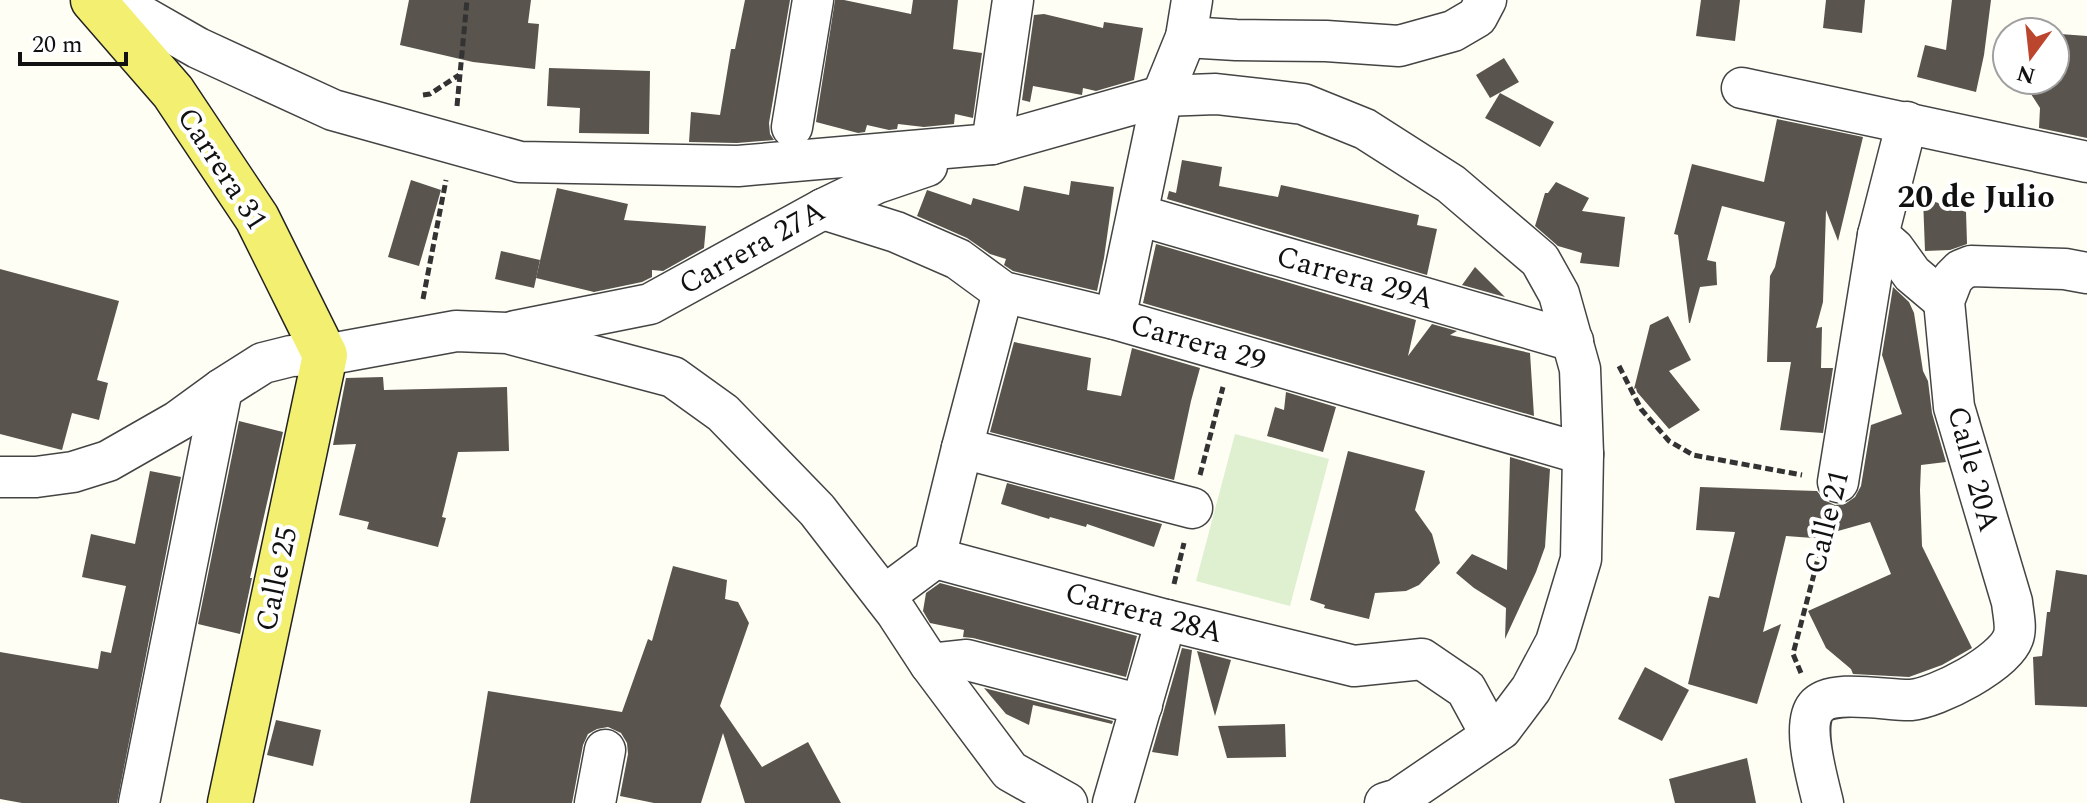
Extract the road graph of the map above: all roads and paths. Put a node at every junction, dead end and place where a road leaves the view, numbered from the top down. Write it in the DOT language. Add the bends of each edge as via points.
graph roads {
  1 [pos="93,0"];
  2 [pos="114,0"];
  3 [pos="467,0"];
  4 [pos="813,0"];
  5 [pos="1013,0"];
  6 [pos="1486,0"];
  7 [pos="1189,18"];
  8 [pos="460,75"];
  9 [pos="1742,88"];
  10 [pos="1162,96"];
  11 [pos="1907,122"];
  12 [pos="792,127"];
  13 [pos="454,144"];
  14 [pos="992,144"];
  15 [pos="2087,162"];
  16 [pos="823,209"];
  17 [pos="1138,215"];
  18 [pos="1878,235"];
  19 [pos="2087,273"];
  20 [pos="1003,292"];
  21 [pos="1944,301"];
  22 [pos="1115,319"];
  23 [pos="507,333"];
  24 [pos="415,338"];
  25 [pos="1573,341"];
  26 [pos="325,355"];
  27 [pos="1616,361"];
  28 [pos="222,389"];
  29 [pos="962,448"];
  30 [pos="1583,454"];
  31 [pos="0,477"];
  32 [pos="1838,482"];
  33 [pos="1192,508"];
  34 [pos="935,558"];
  35 [pos="884,596"];
  36 [pos="1166,620"];
  37 [pos="930,664"];
  38 [pos="1142,705"];
  39 [pos="1815,707"];
  40 [pos="1491,735"];
  41 [pos="605,750"];
  42 [pos="139,803"];
  43 [pos="230,803"];
  44 [pos="595,803"];
  45 [pos="1067,803"];
  46 [pos="1113,803"];
  47 [pos="1385,803"];
  48 [pos="1823,803"];
  1 -- 26 [label="main road, Carrera 31" via="173,92 257,218"];
  2 -- 13 [label="street" via="198,48 333,110"];
  3 -- 8 [label="path"];
  4 -- 12 [label="street"];
  5 -- 14 [label="street"];
  6 -- 7 [label="street" via="1477,17 1453,31 1399,46 1236,40"];
  7 -- 10 [label="street"];
  9 -- 11 [label="street"];
  10 -- 14 [label="street"];
  10 -- 17 [label="street"];
  10 -- 25 [label="street" via="1216,94 1303,104 1365,129 1451,184 1540,260 1559,294"];
  11 -- 15 [label="street"];
  11 -- 18 [label="street, Calle 21"];
  13 -- 14 [label="street" via="520,162 738,166"];
  13 -- 24 [label="path"];
  14 -- 16 [label="street, Carrera 27A" via="877,183"];
  16 -- 20 [label="street, Carrera 29" via="958,259"];
  16 -- 23 [label="street, Carrera 27A" via="650,304"];
  17 -- 22 [label="street"];
  17 -- 25 [label="street, Carrera 29A"];
  18 -- 21 [label="street"];
  18 -- 32 [label="street, Calle 21"];
  19 -- 21 [label="street" via="1971,266 1953,278"];
  20 -- 22 [label="street, Carrera 29"];
  20 -- 29 [label="street"];
  21 -- 39 [label="street, Calle 20A" via="1954,407 2012,602 2015,634 2008,649 1967,680 1943,690 1914,700 1840,697"];
  22 -- 30 [label="street, Carrera 29"];
  23 -- 24 [label="street" via="456,331"];
  23 -- 35 [label="street" via="673,377 723,413 776,467"];
  24 -- 26 [label="street"];
  25 -- 30 [label="street" via="1580,369"];
  26 -- 28 [label="street" via="263,363"];
  26 -- 43 [label="main road, Calle 25"];
  27 -- 32 [label="path" via="1641,409 1669,441 1693,455"];
  28 -- 31 [label="street" via="108,461 73,472"];
  28 -- 42 [label="street"];
  29 -- 33 [label="street"];
  29 -- 34 [label="street"];
  30 -- 40 [label="street" via="1581,559 1556,642 1531,689"];
  32 -- 39 [label="path, Calle 21" via="1793,654"];
  34 -- 35 [label="street"];
  34 -- 36 [label="street, Carrera 28A"];
  35 -- 37 [label="street"];
  36 -- 38 [label="street"];
  36 -- 40 [label="street, Carrera 28A" via="1354,666 1422,659 1466,689"];
  37 -- 38 [label="street" via="967,660"];
  37 -- 45 [label="street" via="1010,771"];
  38 -- 46 [label="street"];
  39 -- 48 [label="street" via="1810,737"];
  40 -- 47 [label="street"];
  41 -- 44 [label="street"];
}
